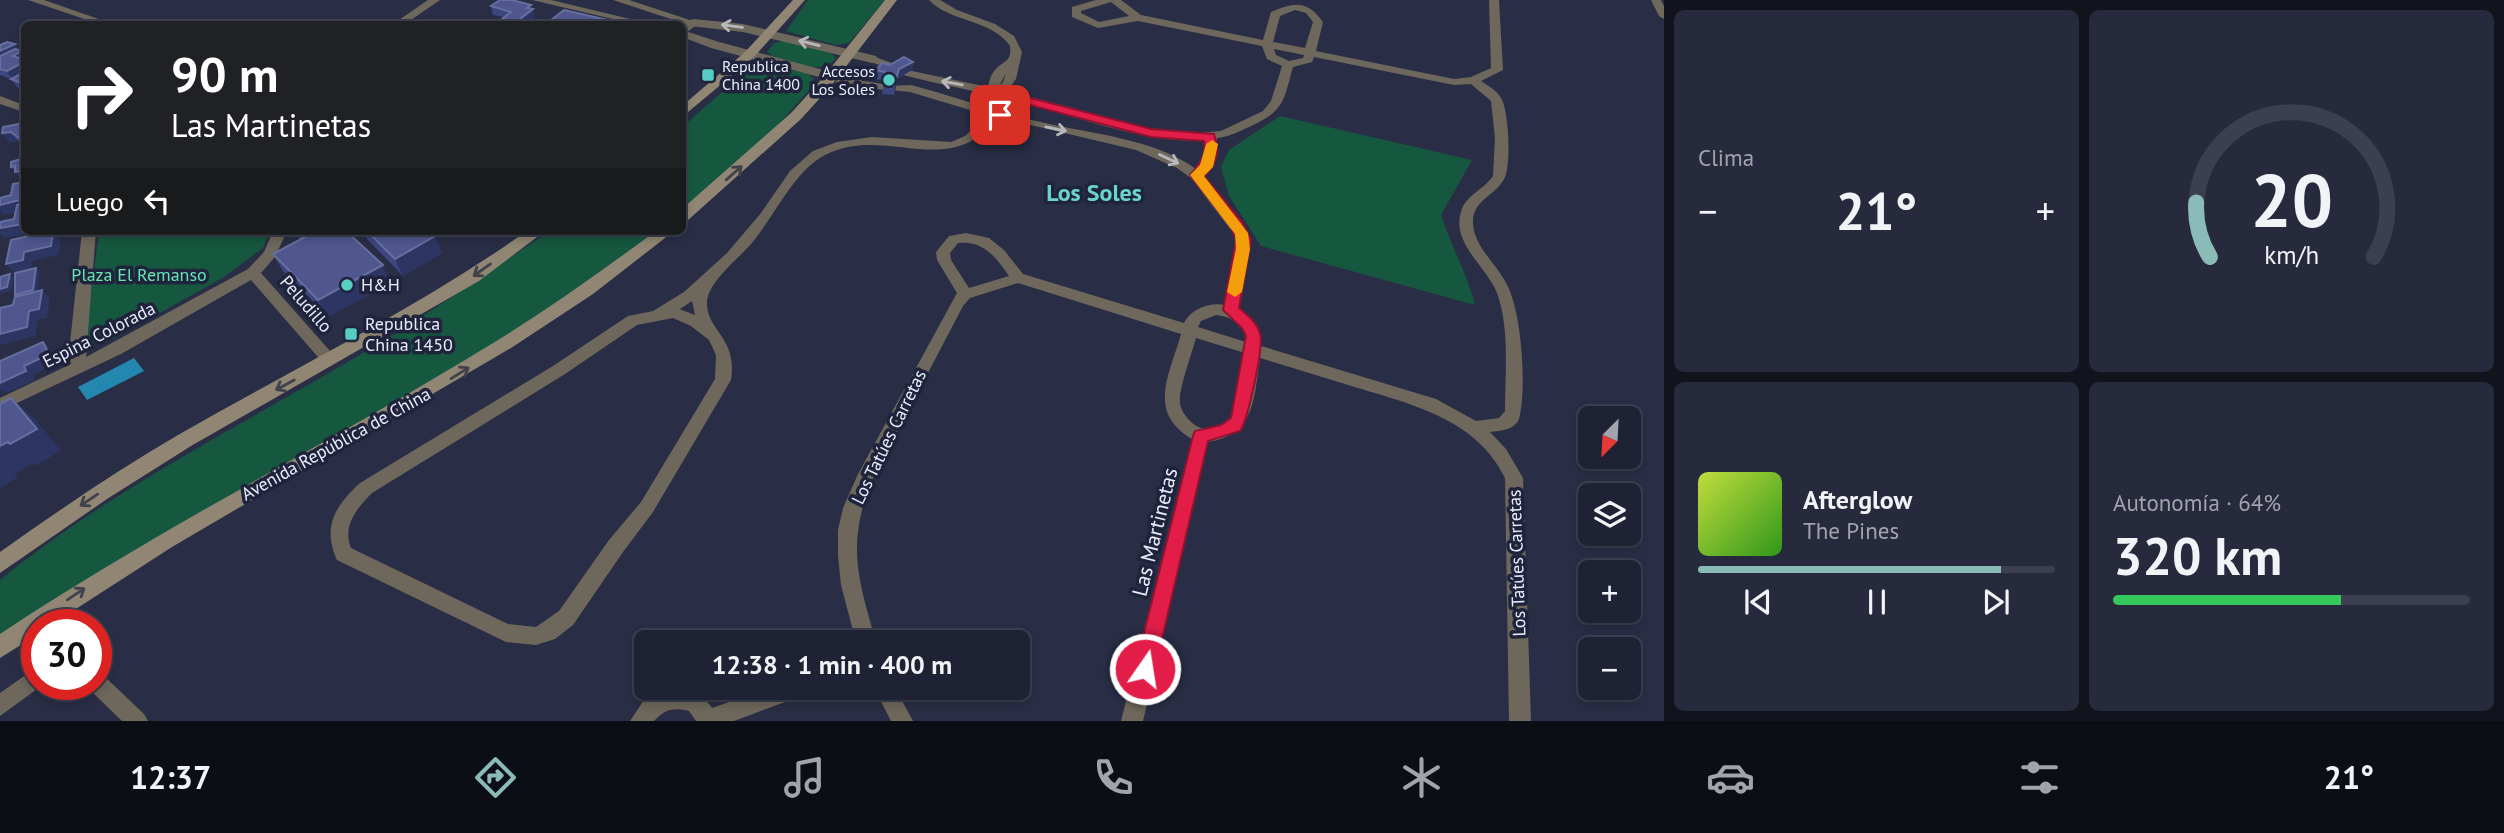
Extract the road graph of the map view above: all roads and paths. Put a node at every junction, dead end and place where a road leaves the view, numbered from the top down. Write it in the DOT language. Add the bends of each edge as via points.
graph roads {
  1 [pos="33,0"];
  2 [pos="408,0"];
  3 [pos="537,0"];
  4 [pos="799,0"];
  5 [pos="891,0"];
  6 [pos="934,0"];
  7 [pos="1107,0"];
  8 [pos="1115,0"];
  9 [pos="1493,0"];
  10 [pos="1656,0"];
  11 [pos="621,1"];
  12 [pos="431,2"];
  13 [pos="1302,3"];
  14 [pos="569,8"];
  15 [pos="559,16"];
  16 [pos="1664,16"];
  17 [pos="1138,18"];
  18 [pos="99,21"];
  19 [pos="402,21"];
  20 [pos="630,21"];
  21 [pos="694,23"];
  22 [pos="686,30"];
  23 [pos="768,33"];
  24 [pos="686,34"];
  25 [pos="1267,44"];
  26 [pos="850,53"];
  27 [pos="1311,53"];
  28 [pos="749,55"];
  29 [pos="872,59"];
  30 [pos="1288,65"];
  31 [pos="832,76"];
  32 [pos="1473,80"];
  33 [pos="856,83"];
  34 [pos="996,92"];
  35 [pos="0,100"];
  36 [pos="21,108"];
  37 [pos="686,110"];
  38 [pos="986,111"];
  39 [pos="1210,137"];
  40 [pos="1196,175"];
  41 [pos="686,214"];
  42 [pos="89,235"];
  43 [pos="531,235"];
  44 [pos="661,235"];
  45 [pos="278,237"];
  46 [pos="253,273"];
  47 [pos="1018,278"];
  48 [pos="705,282"];
  49 [pos="965,294"];
  50 [pos="1231,310"];
  51 [pos="651,315"];
  52 [pos="707,328"];
  53 [pos="1189,330"];
  54 [pos="1252,349"];
  55 [pos="330,360"];
  56 [pos="79,368"];
  57 [pos="0,405"];
  58 [pos="1473,428"];
  59 [pos="1201,436"];
  60 [pos="0,564"];
  61 [pos="862,630"];
  62 [pos="0,647"];
  63 [pos="21,690"];
  64 [pos="112,697"];
  65 [pos="765,700"];
  66 [pos="891,700"];
  67 [pos="0,706"];
  68 [pos="137,721"];
  69 [pos="641,721"];
  70 [pos="708,721"];
  71 [pos="902,721"];
  72 [pos="1132,721"];
  73 [pos="1520,721"];
  1 -- 18 [label="street"];
  2 -- 12 [label="street"];
  3 -- 14 [label="street"];
  4 -- 23 [label="main road"];
  5 -- 26 [label="main road"];
  6 -- 34 [label="street" via="1009,38 1017,48 1011,65 999,72 993,86"];
  7 -- 17 [label="street" via="1081,6 1076,15 1098,25"];
  8 -- 17 [label="street"];
  9 -- 32 [label="street" via="1497,70"];
  10 -- 16 [label="street"];
  11 -- 21 [label="street"];
  12 -- 19 [label="street"];
  13 -- 25 [label="street" via="1275,14"];
  13 -- 27 [label="street" via="1318,22"];
  14 -- 15 [label="street"];
  14 -- 20 [label="street"];
  17 -- 25 [label="street"];
  21 -- 22 [label="street"];
  23 -- 21 [label="street, one-way"];
  26 -- 23 [label="street, one-way"];
  23 -- 28 [label="main road"];
  24 -- 28 [label="street"];
  25 -- 27 [label="street"];
  25 -- 30 [label="street" via="1271,57"];
  26 -- 29 [label="street"];
  26 -- 31 [label="main road"];
  27 -- 30 [label="street" via="1303,63"];
  27 -- 32 [label="street" via="1446,82"];
  28 -- 31 [label="street"];
  28 -- 37 [label="main road"];
  34 -- 29 [label="street, one-way" via="902,71"];
  30 -- 39 [label="street" via="1274,108 1246,126"];
  31 -- 33 [label="street"];
  41 -- 31 [label="main road, one-way" via="778,134"];
  32 -- 58 [label="street" via="1498,103 1501,166 1496,181 1471,203 1466,221 1473,246 1498,279 1507,302 1513,411 1503,424"];
  33 -- 38 [label="street" via="917,91"];
  34 -- 38 [label="street"];
  34 -- 39 [label="street" via="1151,133"];
  35 -- 36 [label="street"];
  38 -- 40 [label="street, one-way" via="1140,147"];
  38 -- 48 [label="street" via="987,121 977,135 954,145 881,141 818,153 798,172 755,231"];
  39 -- 40 [label="street" via="1212,150 1206,167"];
  40 -- 50 [label="street" via="1244,240"];
  42 -- 56 [label="street"];
  43 -- 55 [label="main road, one-way" via="473,277"];
  62 -- 44 [label="main road, Avenida República de China, one-way" via="166,539 429,392 565,305"];
  45 -- 46 [label="street, Espina Colorada"];
  46 -- 55 [label="street, Peludillo"];
  46 -- 56 [label="street, Espina Colorada"];
  47 -- 49 [label="street"];
  47 -- 49 [label="street" via="986,241 954,239 943,251 944,260"];
  47 -- 53 [label="street, Los Tatúes Carretas"];
  48 -- 51 [label="street" via="677,304"];
  48 -- 52 [label="street" via="699,303"];
  49 -- 61 [label="street, Los Tatúes Carretas" via="852,509 847,556"];
  50 -- 53 [label="street" via="1206,312 1196,317"];
  50 -- 54 [label="street" via="1249,325 1254,336"];
  51 -- 52 [label="street" via="673,313"];
  51 -- 52 [label="street" via="633,320 366,488 341,521 344,554 506,633 536,636 548,632 566,618 647,508 719,390 726,357"];
  53 -- 54 [label="street, Los Tatúes Carretas"];
  53 -- 59 [label="street" via="1171,402 1181,423"];
  54 -- 58 [label="street, Los Tatúes Carretas" via="1430,404"];
  54 -- 59 [label="street" via="1239,419 1224,432"];
  55 -- 60 [label="main road, one-way" via="132,473"];
  56 -- 57 [label="street, Espina Colorada"];
  58 -- 73 [label="street, Los Tatúes Carretas" via="1502,457 1514,478"];
  59 -- 72 [label="street, Las Martinetas"];
  63 -- 67 [label="street"];
  64 -- 68 [label="street"];
  65 -- 70 [label="street"];
  66 -- 71 [label="street"];
  69 -- 70 [label="street" via="655,704 676,697 696,703"];
}
